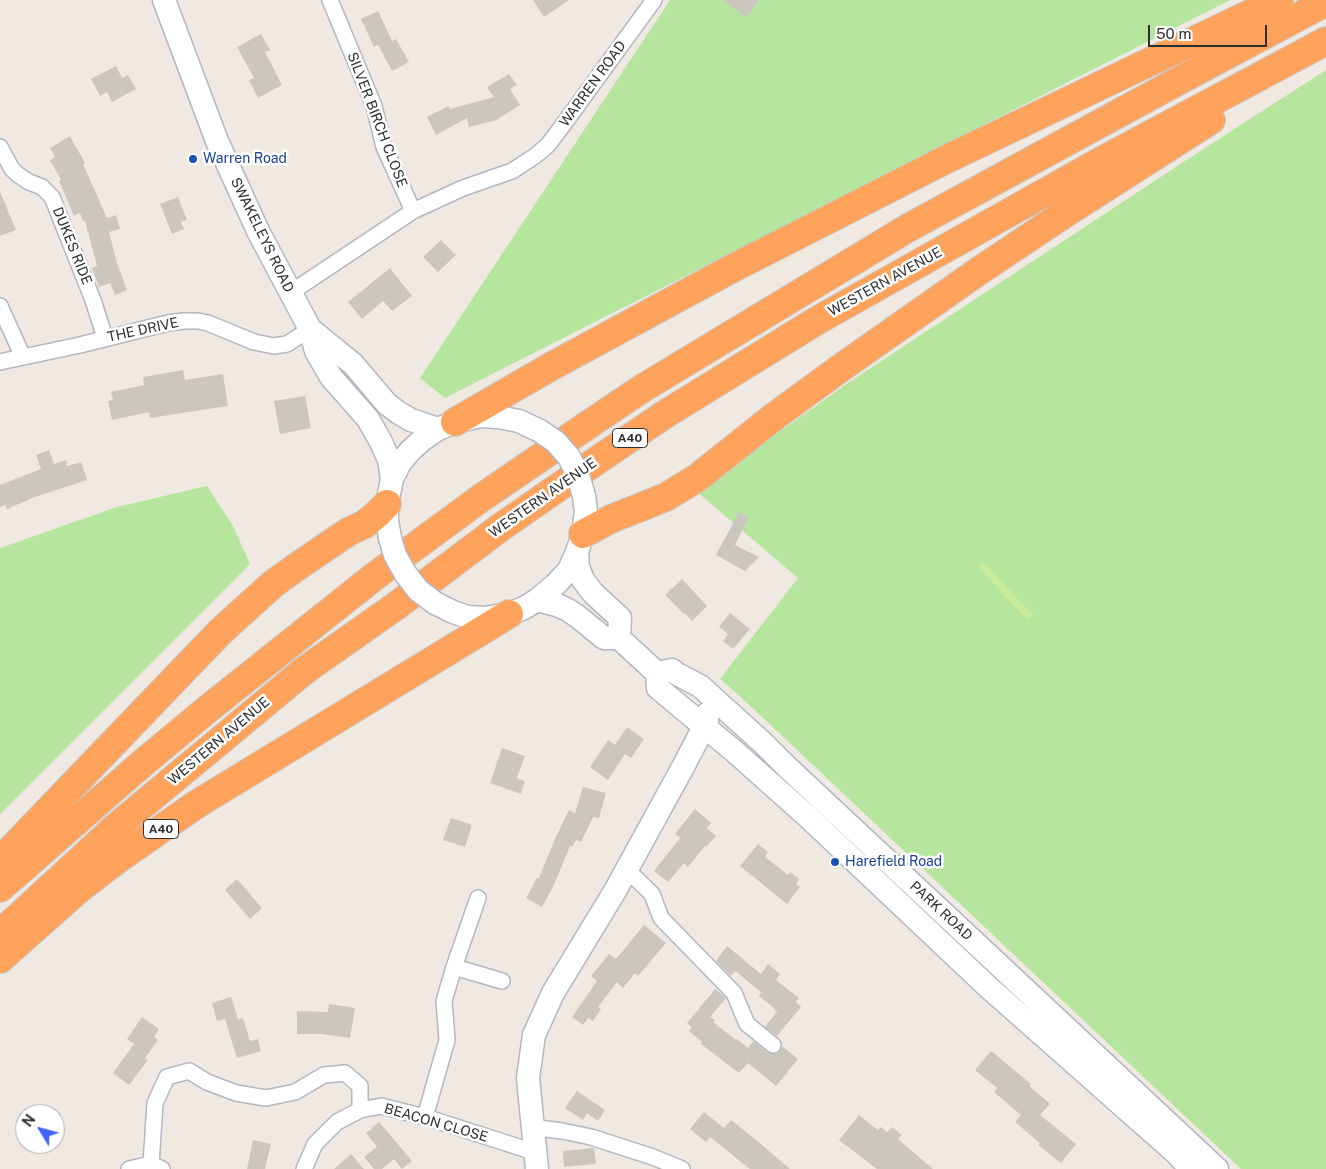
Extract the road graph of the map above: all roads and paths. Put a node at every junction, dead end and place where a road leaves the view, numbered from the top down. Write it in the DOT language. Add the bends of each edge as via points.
graph roads {
  1 [pos="164,0"];
  2 [pos="330,0"];
  3 [pos="654,0"];
  4 [pos="1279,0"];
  5 [pos="1326,2"];
  6 [pos="1326,41"];
  7 [pos="1326,47"];
  8 [pos="0,147"];
  9 [pos="413,211"];
  10 [pos="290,293"];
  11 [pos="0,306"];
  12 [pos="310,329"];
  13 [pos="105,338"];
  14 [pos="23,357"];
  15 [pos="0,362"];
  16 [pos="447,426"];
  17 [pos="390,492"];
  18 [pos="580,543"];
  19 [pos="537,600"];
  20 [pos="509,614"];
  21 [pos="619,638"];
  22 [pos="667,674"];
  23 [pos="704,727"];
  24 [pos="0,861"];
  25 [pos="626,869"];
  26 [pos="0,888"];
  27 [pos="478,898"];
  28 [pos="0,934"];
  29 [pos="0,959"];
  30 [pos="454,968"];
  31 [pos="502,981"];
  32 [pos="773,1045"];
  33 [pos="360,1110"];
  34 [pos="425,1117"];
  35 [pos="532,1127"];
  36 [pos="536,1161"];
  37 [pos="156,1166"];
  38 [pos="129,1169"];
  39 [pos="304,1169"];
  40 [pos="682,1169"];
  41 [pos="1192,1169"];
  42 [pos="1218,1169"];
  1 -- 10 [label="main road, SWAKELEYS ROAD" via="217,142"];
  2 -- 9 [label="street, SILVER BIRCH CLOSE" via="374,106 384,147"];
  3 -- 9 [label="street, WARREN ROAD" via="548,145 536,156 512,171 463,188"];
  4 -- 16 [label="highway" via="947,159 733,268"];
  5 -- 26 [label="highway, A40" via="908,228 612,408 480,498 375,576 158,750"];
  6 -- 28 [label="highway, WESTERN AVENUE / A40" via="1101,161 818,320 667,413 501,527 305,670 116,827"];
  7 -- 18 [label="highway" via="976,273 775,416 697,478 666,497 606,521"];
  8 -- 13 [label="street, DUKES RIDE" via="16,174 42,187 52,197"];
  9 -- 10 [label="street, WARREN ROAD"];
  10 -- 12 [label="main road, SWAKELEYS ROAD"];
  11 -- 14 [label="street"];
  12 -- 13 [label="street, THE DRIVE" via="287,344 274,346 198,321"];
  12 -- 16 [label="main road, SWAKELEYS ROAD" via="353,364 387,404 399,413 411,420"];
  12 -- 17 [label="main road, SWAKELEYS ROAD" via="316,351 331,376 368,419 381,442 389,460"];
  13 -- 14 [label="street, THE DRIVE"];
  14 -- 15 [label="street, THE DRIVE"];
  16 -- 17 [label="main road" via="410,451 400,463"];
  16 -- 18 [label="main road, bridge" via="480,416 498,417 519,421 556,442 569,457 584,496 586,511"];
  17 -- 20 [label="main road, SWAKELEYS ROAD, bridge" via="387,520 390,538 405,573 418,590 435,603 468,617"];
  17 -- 24 [label="highway" via="376,515 273,584 221,632"];
  18 -- 19 [label="main road, SWAKELEYS ROAD" via="569,570"];
  18 -- 21 [label="main road" via="578,567 583,580 620,618"];
  19 -- 20 [label="main road, SWAKELEYS ROAD"];
  19 -- 21 [label="main road, PARK ROAD" via="568,610 604,638"];
  20 -- 29 [label="highway, A40" via="197,804 80,888"];
  21 -- 22 [label="main road, PARK ROAD"];
  22 -- 23 [label="main road, PARK ROAD" via="658,688"];
  22 -- 42 [label="main road, PARK ROAD" via="700,686 728,711"];
  23 -- 25 [label="main road"];
  23 -- 41 [label="main road, PARK ROAD" via="807,816 987,986"];
  25 -- 32 [label="street" via="652,894 661,918 734,993 747,1024"];
  25 -- 35 [label="main road" via="553,993 534,1035 528,1078"];
  27 -- 30 [label="street"];
  30 -- 31 [label="street"];
  30 -- 34 [label="street" via="444,1001 447,1040"];
  33 -- 34 [label="street, BEACON CLOSE" via="381,1106"];
  33 -- 37 [label="street" via="360,1086 345,1073 324,1075 295,1092 266,1098 236,1093 189,1071 167,1077 155,1103"];
  33 -- 39 [label="street, BEACON CLOSE" via="337,1122 315,1144"];
  34 -- 36 [label="street, BEACON CLOSE"];
  35 -- 36 [label="main road"];
  35 -- 40 [label="street" via="591,1137"];
  37 -- 38 [label="street"];
}
